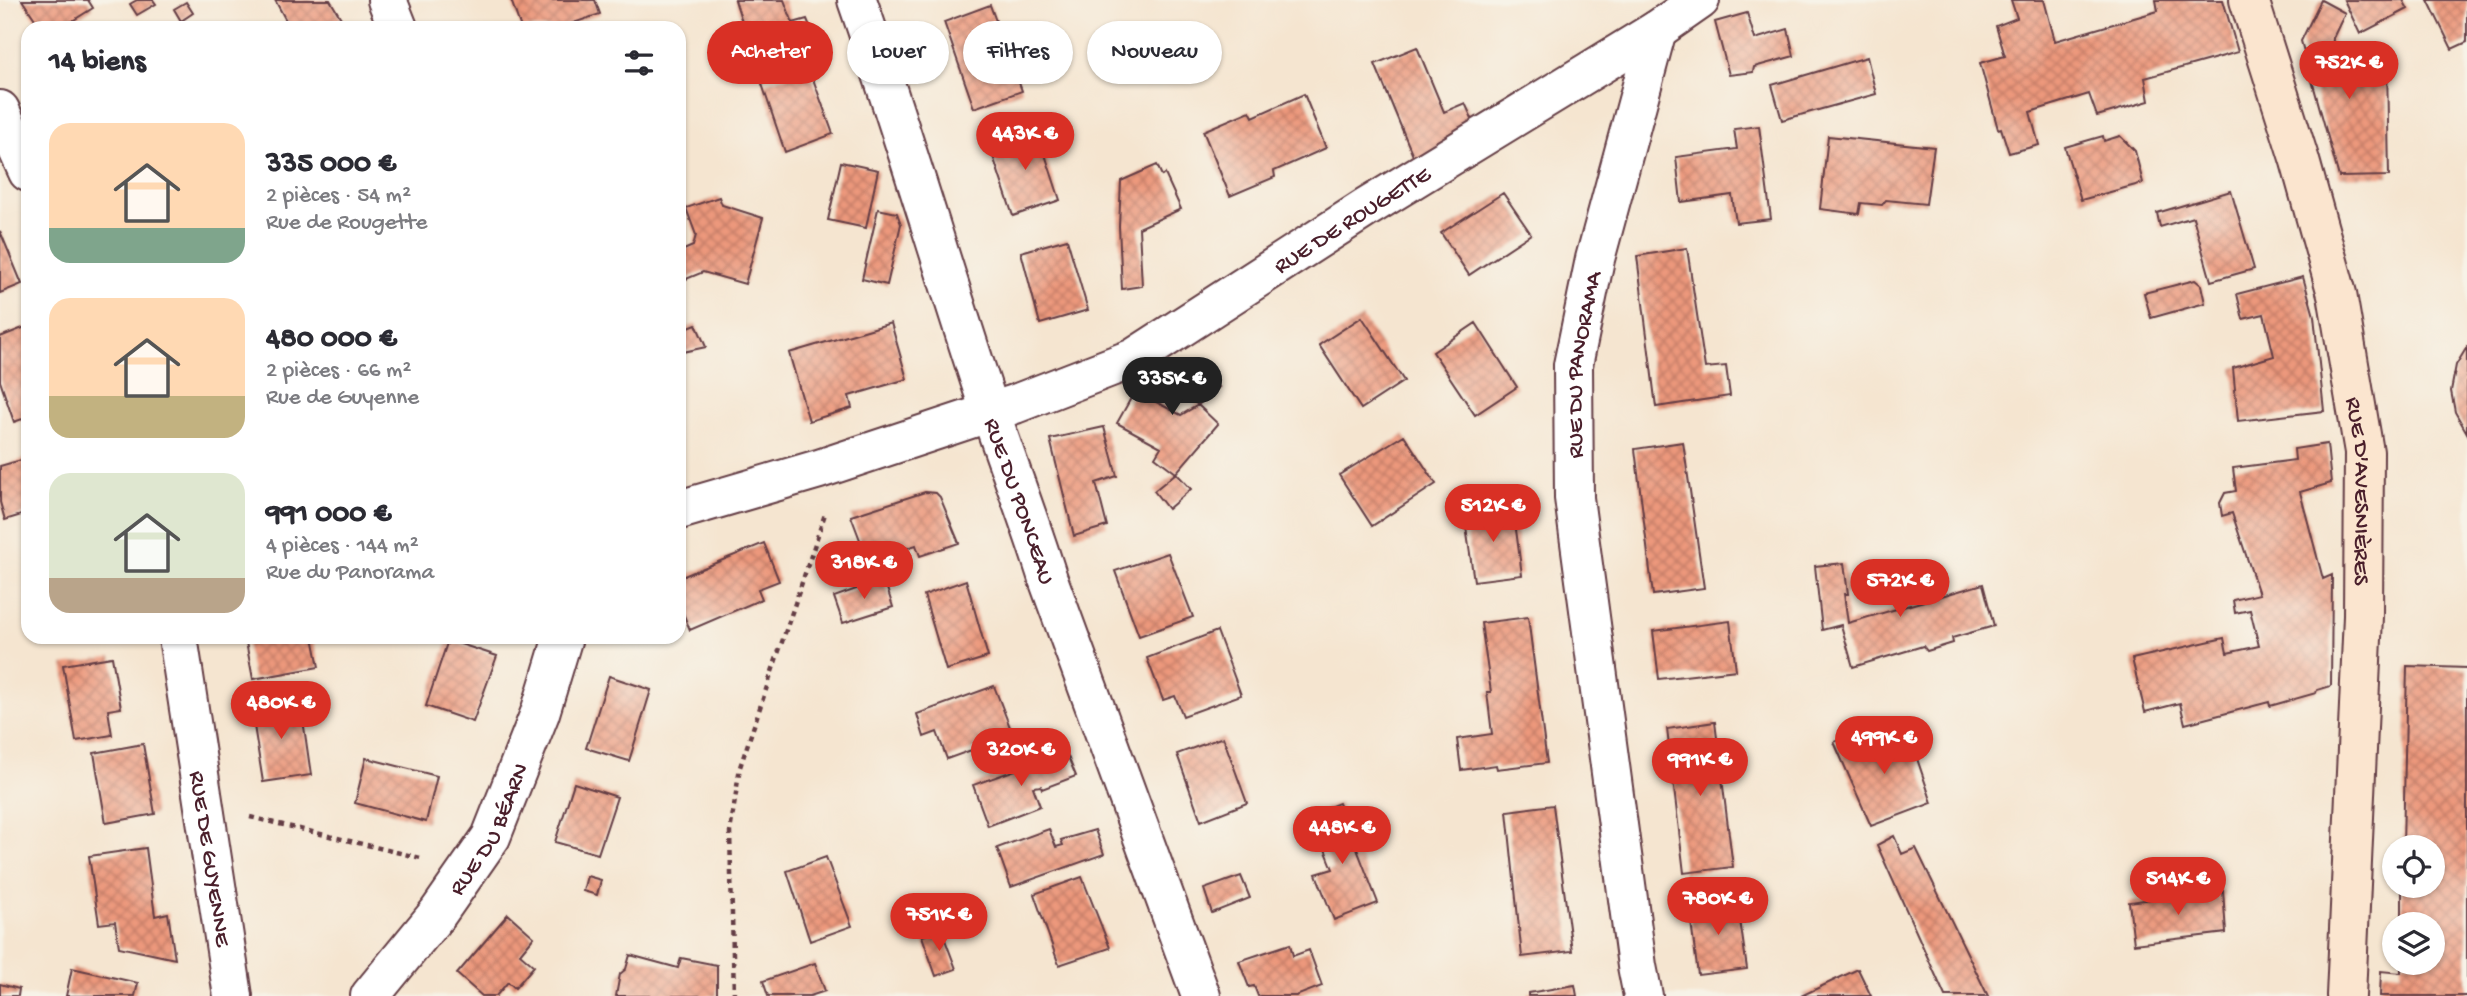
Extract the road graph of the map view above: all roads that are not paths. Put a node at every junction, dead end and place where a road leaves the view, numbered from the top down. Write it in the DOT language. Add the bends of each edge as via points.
graph roads {
  1 [pos="387,0"];
  2 [pos="857,0"];
  3 [pos="1700,0"];
  4 [pos="2249,0"];
  5 [pos="395,21"];
  6 [pos="1657,30"];
  7 [pos="0,110"];
  8 [pos="21,156"];
  9 [pos="990,412"];
  10 [pos="686,508"];
  11 [pos="179,644"];
  12 [pos="561,644"];
  13 [pos="233,996"];
  14 [pos="370,996"];
  15 [pos="1201,996"];
  16 [pos="1643,996"];
  17 [pos="2346,996"];
  1 -- 5 [label="street"];
  2 -- 9 [label="street, RUE DU PONCEAU"];
  3 -- 6 [label="street, RUE DE ROUGETTE"];
  4 -- 17 [label="street, RUE D'AVESNIÈRES" via="2337,294 2364,452 2363,616"];
  6 -- 9 [label="street, RUE DE ROUGETTE" via="1366,208 1134,358"];
  6 -- 16 [label="street, RUE DU PANORAMA" via="1595,259 1573,365 1574,498"];
  7 -- 8 [label="street"];
  9 -- 10 [label="street"];
  9 -- 15 [label="street, RUE DU PONCEAU"];
  11 -- 13 [label="street, RUE DE GUYENNE"];
  12 -- 14 [label="street, RUE DU BÉARN" via="540,713 491,836 438,913"];
}
